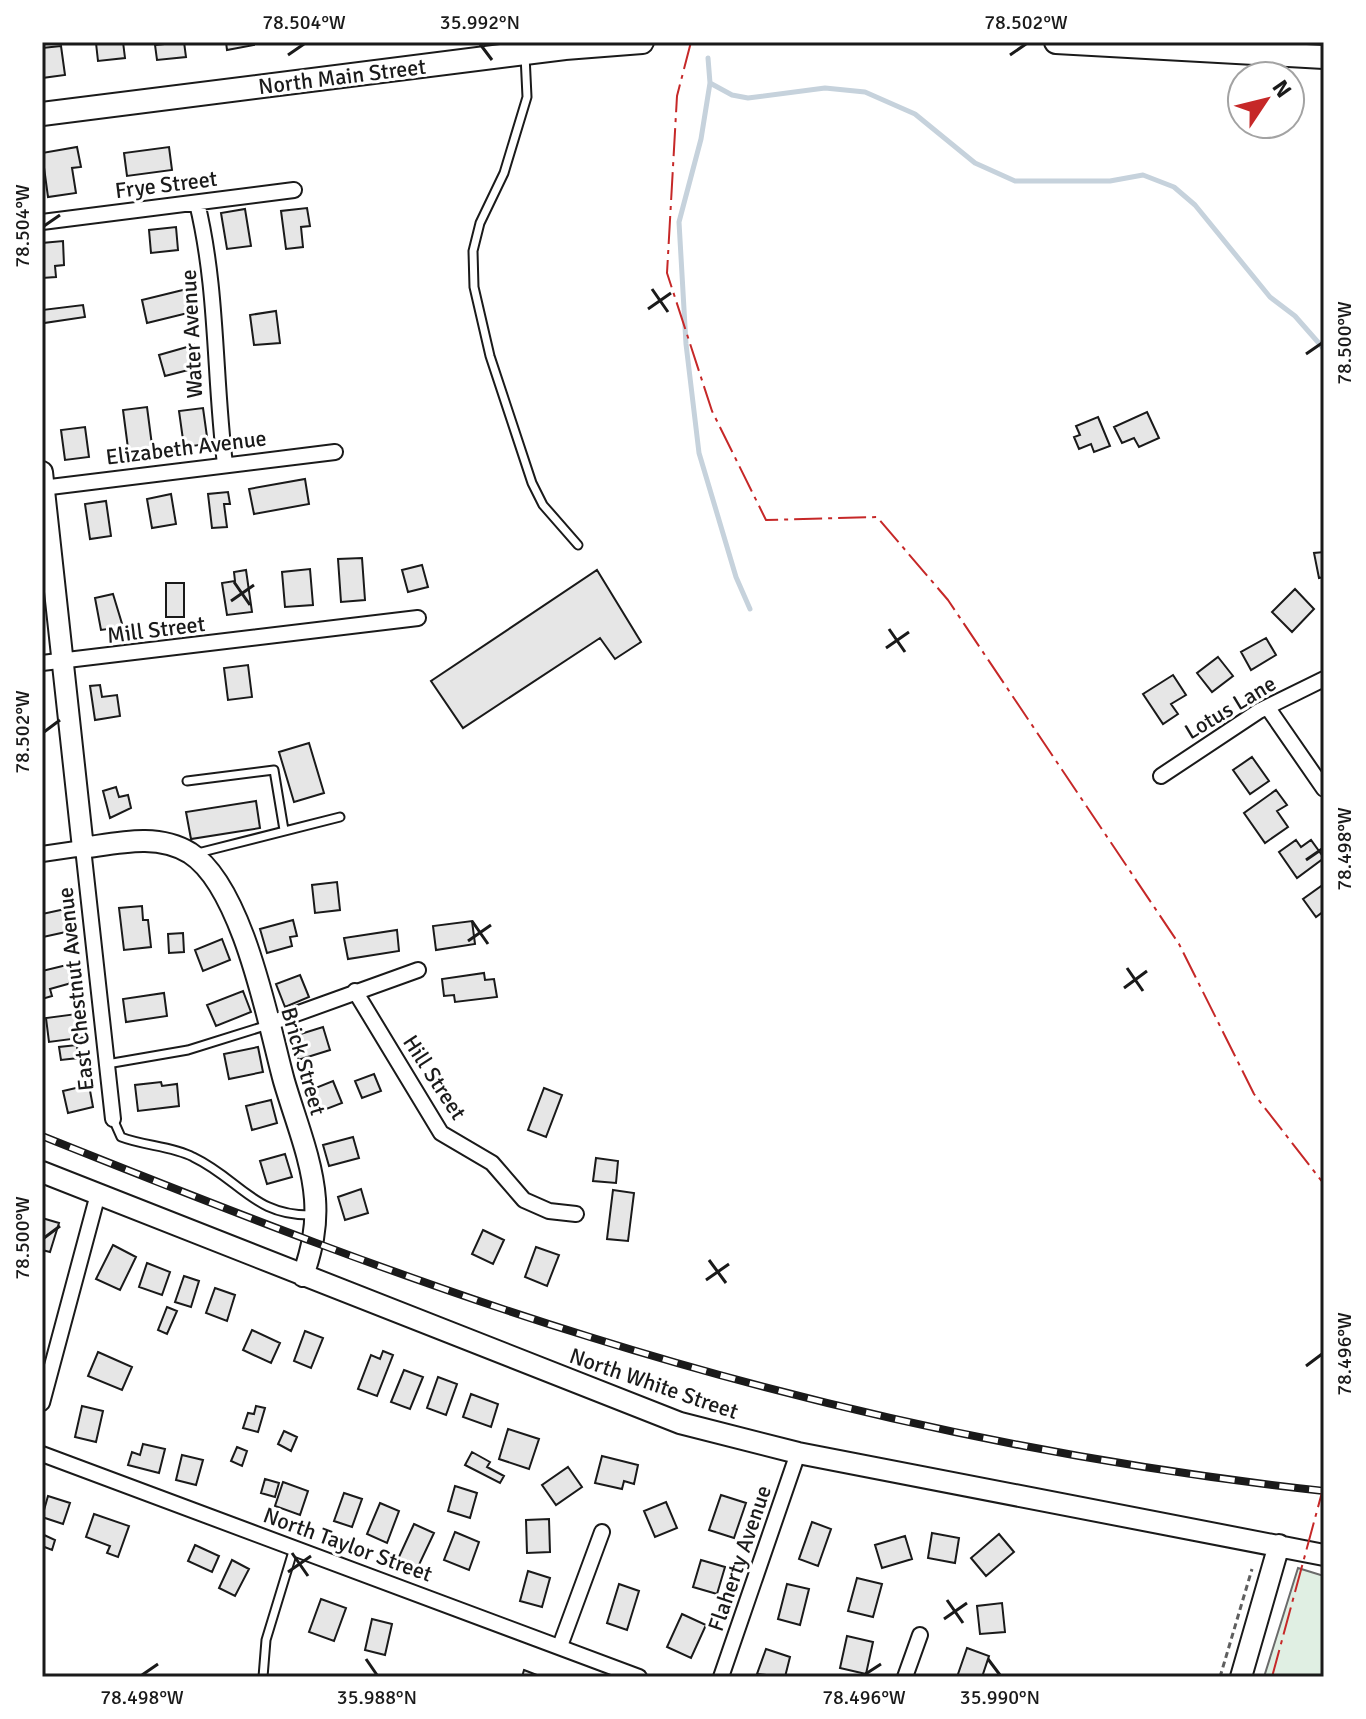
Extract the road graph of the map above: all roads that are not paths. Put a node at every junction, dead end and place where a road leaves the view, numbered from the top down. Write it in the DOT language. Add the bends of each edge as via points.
graph roads {
  1 [pos="642,42"];
  2 [pos="1056,42"];
  3 [pos="518,50"];
  4 [pos="1324,57"];
  5 [pos="42,114"];
  6 [pos="294,190"];
  7 [pos="197,203"];
  8 [pos="42,222"];
  9 [pos="335,452"];
  10 [pos="225,464"];
  11 [pos="43,482"];
  12 [pos="578,545"];
  13 [pos="418,618"];
  14 [pos="52,662"];
  15 [pos="1324,679"];
  16 [pos="1268,708"];
  17 [pos="1161,776"];
  18 [pos="187,781"];
  19 [pos="1324,789"];
  20 [pos="340,817"];
  21 [pos="284,830"];
  22 [pos="83,848"];
  23 [pos="42,854"];
  24 [pos="200,861"];
  25 [pos="418,970"];
  26 [pos="355,991"];
  27 [pos="268,1024"];
  28 [pos="107,1064"];
  29 [pos="113,1119"];
  30 [pos="42,1172"];
  31 [pos="98,1194"];
  32 [pos="576,1214"];
  33 [pos="316,1215"];
  34 [pos="303,1276"];
  35 [pos="47,1372"];
  36 [pos="42,1403"];
  37 [pos="798,1453"];
  38 [pos="42,1454"];
  39 [pos="602,1532"];
  40 [pos="1279,1545"];
  41 [pos="294,1548"];
  42 [pos="1324,1555"];
  43 [pos="920,1635"];
  44 [pos="560,1646"];
  45 [pos="263,1677"];
  46 [pos="639,1677"];
  47 [pos="721,1677"];
  48 [pos="905,1677"];
  49 [pos="1241,1677"];
  1 -- 3 [label="main road, North Main Street"];
  2 -- 4 [label="main road"];
  3 -- 5 [label="main road, North Main Street"];
  3 -- 12 [label="lane" via="527,97 504,173 480,223 473,251 474,287 490,356 532,483 543,505"];
  6 -- 7 [label="street, Frye Street"];
  7 -- 8 [label="street, Frye Street"];
  7 -- 10 [label="street, Water Avenue" via="208,247"];
  9 -- 10 [label="street, Elizabeth Avenue"];
  10 -- 11 [label="street, Elizabeth Avenue"];
  11 -- 14 [label="main road, East Chestnut Avenue"];
  13 -- 14 [label="street, Mill Street"];
  14 -- 22 [label="main road, East Chestnut Avenue"];
  15 -- 16 [label="street, Lotus Lane"];
  16 -- 17 [label="street, Lotus Lane"];
  16 -- 19 [label="street"];
  18 -- 21 [label="lane" via="274,770"];
  20 -- 21 [label="lane"];
  21 -- 24 [label="lane"];
  22 -- 23 [label="street"];
  22 -- 24 [label="main road" via="142,840 167,843"];
  22 -- 28 [label="street, East Chestnut Avenue"];
  24 -- 27 [label="main road, Brick Street" via="237,921"];
  25 -- 26 [label="street"];
  26 -- 27 [label="street"];
  26 -- 32 [label="street, Hill Street" via="441,1133 492,1163 524,1200 549,1211"];
  27 -- 28 [label="lane" via="188,1050"];
  27 -- 33 [label="main road, Brick Street" via="307,1159"];
  28 -- 29 [label="street, East Chestnut Avenue"];
  29 -- 33 [label="lane" via="121,1137 193,1157 279,1215"];
  30 -- 31 [label="main road, North White Street"];
  31 -- 34 [label="main road, North White Street"];
  31 -- 35 [label="street"];
  33 -- 34 [label="main road, Brick Street" via="315,1241"];
  34 -- 37 [label="main road, North White Street" via="680,1423"];
  35 -- 36 [label="street"];
  37 -- 40 [label="main road, North White Street"];
  37 -- 47 [label="street, Flaherty Avenue"];
  38 -- 41 [label="street, North Taylor Street"];
  39 -- 44 [label="street"];
  40 -- 42 [label="main road, North White Street"];
  40 -- 49 [label="main road"];
  41 -- 44 [label="street, North Taylor Street"];
  41 -- 45 [label="lane" via="266,1640"];
  43 -- 48 [label="street"];
  44 -- 46 [label="street, North Taylor Street"];
}
